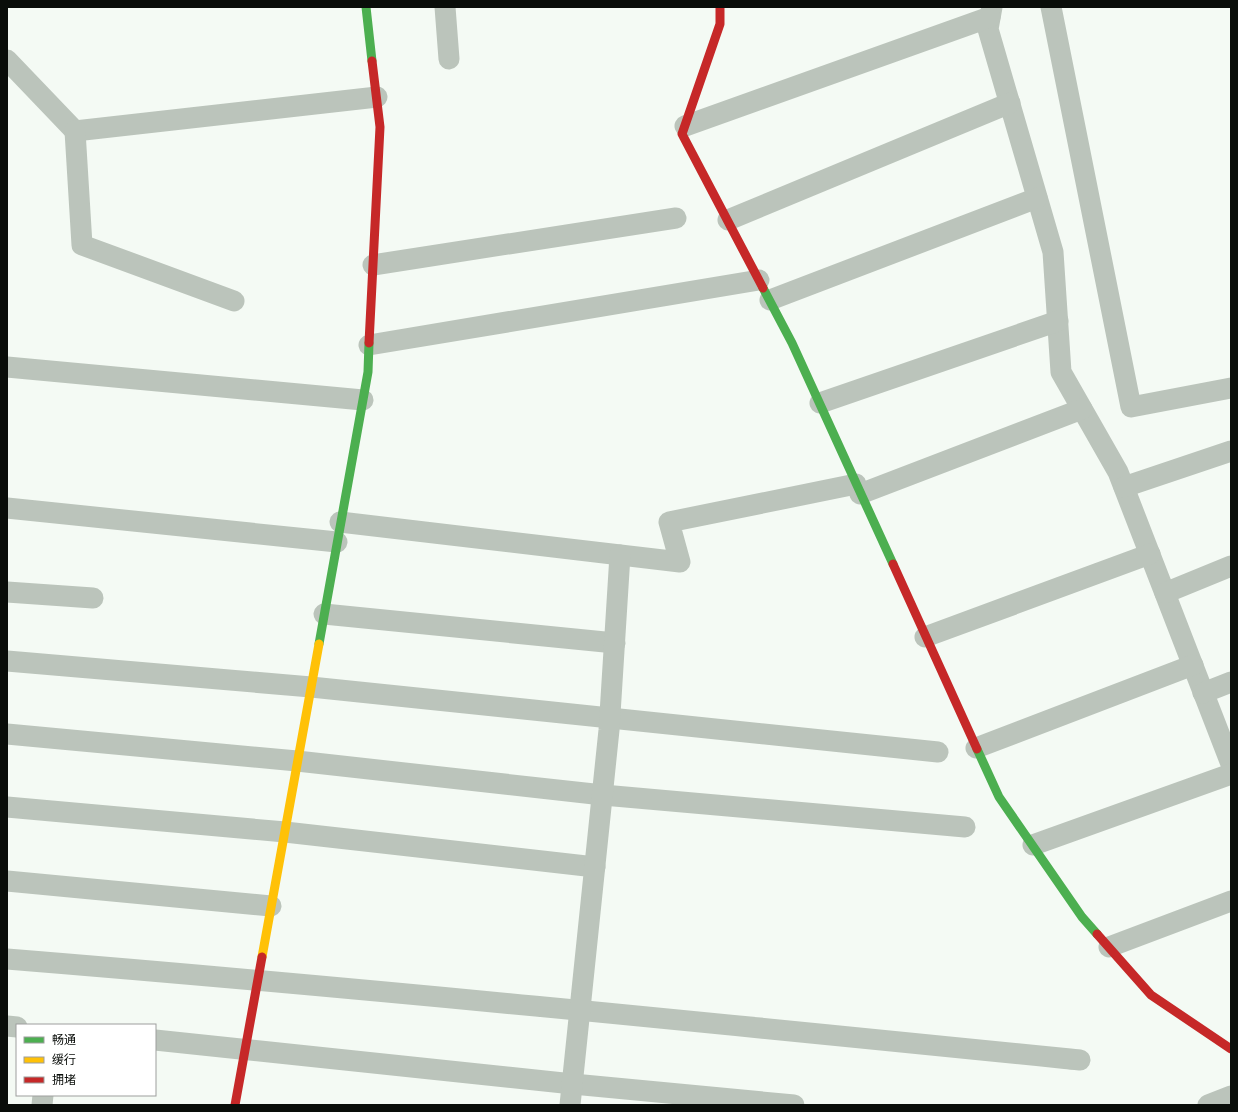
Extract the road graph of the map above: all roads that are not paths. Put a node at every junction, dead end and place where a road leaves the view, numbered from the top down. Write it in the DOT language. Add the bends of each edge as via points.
graph roads {
  1 [pos="366,7"];
  2 [pos="445,7"];
  3 [pos="720,7"];
  4 [pos="1051,7"];
  5 [pos="991,12"];
  6 [pos="449,58"];
  7 [pos="7,60"];
  8 [pos="377,97"];
  9 [pos="1010,103"];
  10 [pos="685,126"];
  11 [pos="75,130"];
  12 [pos="1038,198"];
  13 [pos="676,218"];
  14 [pos="728,220"];
  15 [pos="373,264"];
  16 [pos="759,280"];
  17 [pos="770,300"];
  18 [pos="234,301"];
  19 [pos="1058,321"];
  20 [pos="370,345"];
  21 [pos="7,367"];
  22 [pos="1231,388"];
  23 [pos="363,400"];
  24 [pos="820,403"];
  25 [pos="1082,409"];
  26 [pos="1231,451"];
  27 [pos="1124,487"];
  28 [pos="858,489"];
  29 [pos="7,508"];
  30 [pos="339,532"];
  31 [pos="1150,554"];
  32 [pos="620,555"];
  33 [pos="1231,566"];
  34 [pos="7,592"];
  35 [pos="1165,592"];
  36 [pos="94,598"];
  37 [pos="324,614"];
  38 [pos="925,637"];
  39 [pos="615,643"];
  40 [pos="7,661"];
  41 [pos="1193,665"];
  42 [pos="1231,682"];
  43 [pos="311,687"];
  44 [pos="1204,693"];
  45 [pos="610,718"];
  46 [pos="7,734"];
  47 [pos="976,748"];
  48 [pos="938,752"];
  49 [pos="297,761"];
  50 [pos="1231,764"];
  51 [pos="1231,774"];
  52 [pos="603,795"];
  53 [pos="7,806"];
  54 [pos="965,827"];
  55 [pos="285,832"];
  56 [pos="1033,845"];
  57 [pos="595,867"];
  58 [pos="7,881"];
  59 [pos="1231,901"];
  60 [pos="271,906"];
  61 [pos="1109,947"];
  62 [pos="7,959"];
  63 [pos="258,979"];
  64 [pos="580,1009"];
  65 [pos="156,1040"];
  66 [pos="245,1049"];
  67 [pos="1231,1049"];
  68 [pos="1080,1060"];
  69 [pos="572,1084"];
  70 [pos="1231,1096"];
  71 [pos="235,1105"];
  72 [pos="570,1105"];
  73 [pos="794,1105"];
  74 [pos="1208,1105"];
  1 -- 8 [label="street"];
  2 -- 6 [label="street"];
  3 -- 10 [label="street" via="720,24"];
  4 -- 22 [label="street" via="1131,407"];
  5 -- 9 [label="street" via="988,29"];
  5 -- 10 [label="street"];
  7 -- 11 [label="street"];
  8 -- 11 [label="street"];
  8 -- 15 [label="street" via="380,128"];
  9 -- 12 [label="street"];
  9 -- 14 [label="street"];
  10 -- 14 [label="street" via="682,134"];
  11 -- 18 [label="street" via="82,245"];
  12 -- 17 [label="street"];
  12 -- 19 [label="street" via="1053,252"];
  13 -- 15 [label="street"];
  14 -- 16 [label="street"];
  15 -- 20 [label="street"];
  16 -- 17 [label="street"];
  16 -- 20 [label="street"];
  17 -- 24 [label="street"];
  19 -- 24 [label="street"];
  19 -- 25 [label="street" via="1060,372"];
  20 -- 23 [label="street"];
  21 -- 23 [label="street"];
  23 -- 30 [label="street"];
  24 -- 28 [label="street"];
  25 -- 27 [label="street"];
  25 -- 28 [label="street"];
  26 -- 27 [label="street"];
  27 -- 31 [label="street"];
  28 -- 32 [label="street" via="669,522 680,562"];
  28 -- 38 [label="street"];
  29 -- 30 [label="street"];
  30 -- 32 [label="street"];
  30 -- 37 [label="street"];
  31 -- 35 [label="street"];
  31 -- 38 [label="street"];
  32 -- 39 [label="street"];
  33 -- 35 [label="street"];
  34 -- 36 [label="street"];
  35 -- 41 [label="street"];
  37 -- 39 [label="street"];
  37 -- 43 [label="street"];
  38 -- 47 [label="street"];
  39 -- 45 [label="street"];
  40 -- 43 [label="street"];
  41 -- 44 [label="street"];
  41 -- 47 [label="street"];
  42 -- 44 [label="street"];
  43 -- 45 [label="street"];
  43 -- 49 [label="street"];
  44 -- 50 [label="street"];
  45 -- 48 [label="street"];
  45 -- 52 [label="street"];
  46 -- 49 [label="street"];
  47 -- 56 [label="street" via="999,797"];
  49 -- 52 [label="street"];
  49 -- 55 [label="street"];
  51 -- 56 [label="street"];
  52 -- 54 [label="street"];
  52 -- 57 [label="street"];
  53 -- 55 [label="street"];
  55 -- 57 [label="street"];
  55 -- 60 [label="street"];
  56 -- 61 [label="street" via="1082,917"];
  57 -- 64 [label="street"];
  58 -- 60 [label="street"];
  59 -- 61 [label="street"];
  60 -- 63 [label="street"];
  61 -- 67 [label="street" via="1151,995"];
  62 -- 63 [label="street"];
  63 -- 64 [label="street"];
  63 -- 66 [label="street"];
  64 -- 68 [label="street"];
  64 -- 69 [label="street"];
  65 -- 66 [label="street"];
  66 -- 69 [label="street"];
  66 -- 71 [label="street"];
  69 -- 72 [label="street"];
  69 -- 73 [label="street"];
  70 -- 74 [label="street"];
}
